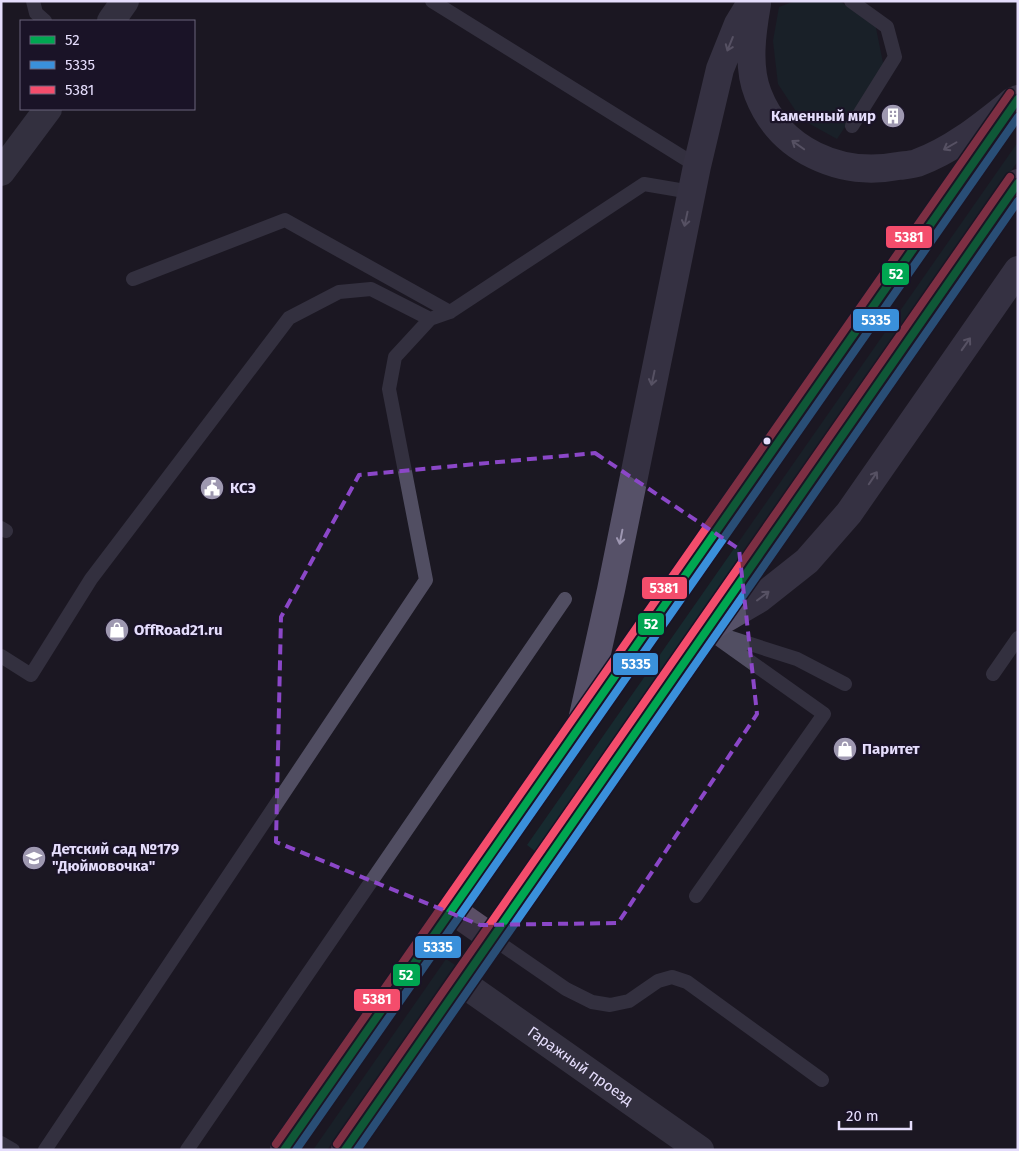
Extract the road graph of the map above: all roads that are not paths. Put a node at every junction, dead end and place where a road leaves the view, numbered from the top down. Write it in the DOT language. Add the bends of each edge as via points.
graph roads {
  1 [pos="32,1"];
  2 [pos="125,1"];
  3 [pos="432,1"];
  4 [pos="752,1"];
  5 [pos="757,1"];
  6 [pos="852,1"];
  7 [pos="44,20"];
  8 [pos="112,20"];
  9 [pos="1018,98"];
  10 [pos="47,110"];
  11 [pos="852,126"];
  12 [pos="697,166"];
  13 [pos="1,172"];
  14 [pos="1018,183"];
  15 [pos="691,192"];
  16 [pos="1018,270"];
  17 [pos="133,279"];
  18 [pos="450,312"];
  19 [pos="430,320"];
  20 [pos="565,599"];
  21 [pos="706,630"];
  22 [pos="1018,638"];
  23 [pos="1,656"];
  24 [pos="993,674"];
  25 [pos="845,684"];
  26 [pos="581,725"];
  27 [pos="696,896"];
  28 [pos="452,910"];
  29 [pos="492,938"];
  30 [pos="461,982"];
  31 [pos="822,1080"];
  32 [pos="1,1143"];
  33 [pos="13,1150"];
  34 [pos="45,1150"];
  35 [pos="187,1150"];
  36 [pos="284,1150"];
  37 [pos="345,1150"];
  38 [pos="700,1150"];
  1 -- 7 [label="lane" via="36,13"];
  2 -- 8 [label="street"];
  3 -- 12 [label="lane"];
  4 -- 12 [label="street, one-way" via="738,24 720,69"];
  9 -- 5 [label="street, one-way" via="950,147 916,163 880,170 850,168 821,160 794,144 771,121 757,93 752,64"];
  6 -- 11 [label="lane" via="887,27 895,57"];
  9 -- 26 [label="main road"];
  10 -- 13 [label="street"];
  12 -- 15 [label="street"];
  14 -- 21 [label="main road"];
  15 -- 18 [label="lane" via="644,184"];
  15 -- 26 [label="street, one-way"];
  21 -- 16 [label="street, one-way" via="759,599 807,561 849,513"];
  17 -- 18 [label="lane" via="285,220"];
  18 -- 19 [label="lane"];
  19 -- 23 [label="lane" via="371,289 339,292 289,318 91,579 31,675"];
  19 -- 34 [label="lane" via="395,358 389,389 426,580"];
  20 -- 35 [label="lane"];
  21 -- 25 [label="lane" via="798,659"];
  21 -- 27 [label="lane" via="824,714"];
  21 -- 29 [label="main road"];
  22 -- 24 [label="lane"];
  26 -- 28 [label="main road"];
  28 -- 29 [label="main road"];
  28 -- 36 [label="main road"];
  29 -- 30 [label="main road"];
  29 -- 31 [label="lane" via="566,989 592,1002 610,1005 629,1001 658,981 672,977 687,982"];
  30 -- 37 [label="main road"];
  30 -- 38 [label="street, Гаражный проезд"];
  32 -- 33 [label="lane"];
}
